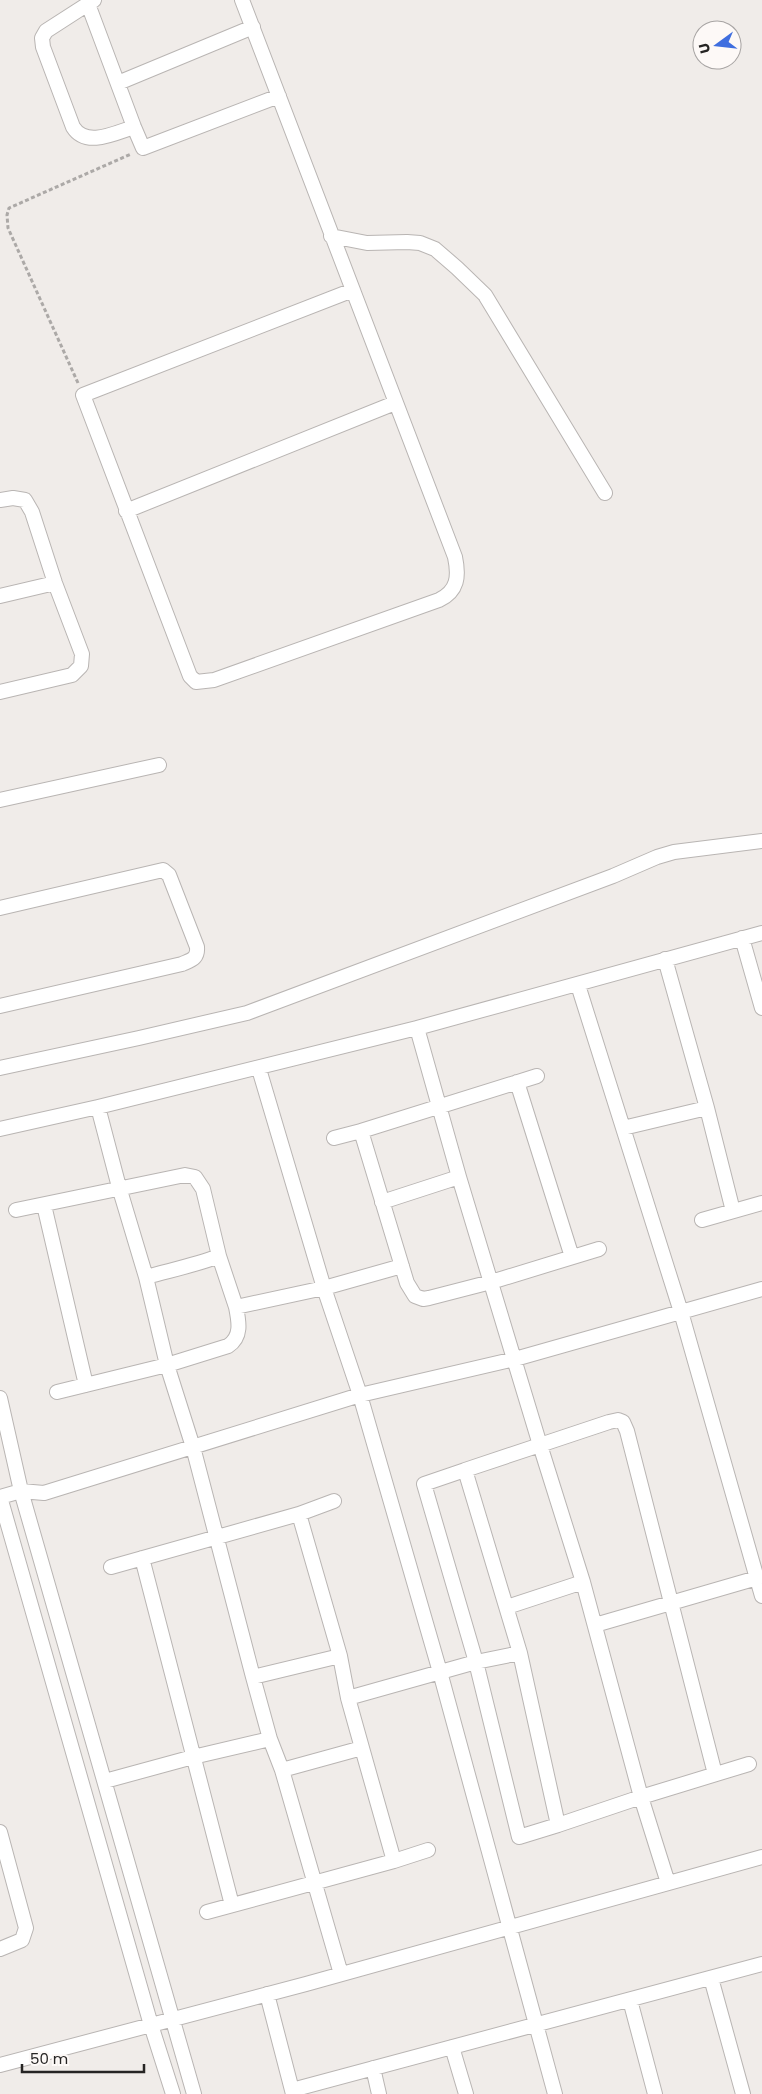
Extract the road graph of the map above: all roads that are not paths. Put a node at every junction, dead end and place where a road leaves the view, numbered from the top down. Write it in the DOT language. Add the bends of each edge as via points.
graph roads {
  1 [pos="242,0"];
  2 [pos="91,2"];
  3 [pos="253,27"];
  4 [pos="118,83"];
  5 [pos="278,96"];
  6 [pos="134,127"];
  7 [pos="331,236"];
  8 [pos="353,290"];
  9 [pos="395,403"];
  10 [pos="605,493"];
  11 [pos="0,500"];
  12 [pos="126,511"];
  13 [pos="55,583"];
  14 [pos="0,596"];
  15 [pos="0,692"];
  16 [pos="158,765"];
  17 [pos="0,800"];
  18 [pos="762,841"];
  19 [pos="0,908"];
  20 [pos="762,932"];
  21 [pos="742,938"];
  22 [pos="665,959"];
  23 [pos="578,985"];
  24 [pos="0,1006"];
  25 [pos="762,1008"];
  26 [pos="417,1028"];
  27 [pos="0,1068"];
  28 [pos="259,1069"];
  29 [pos="537,1076"];
  30 [pos="517,1082"];
  31 [pos="440,1105"];
  32 [pos="98,1107"];
  33 [pos="707,1108"];
  34 [pos="623,1128"];
  35 [pos="0,1129"];
  36 [pos="361,1131"];
  37 [pos="334,1138"];
  38 [pos="459,1177"];
  39 [pos="119,1188"];
  40 [pos="382,1202"];
  41 [pos="762,1204"];
  42 [pos="44,1205"];
  43 [pos="16,1210"];
  44 [pos="733,1211"];
  45 [pos="702,1220"];
  46 [pos="599,1248"];
  47 [pos="219,1256"];
  48 [pos="572,1258"];
  49 [pos="402,1266"];
  50 [pos="146,1278"];
  51 [pos="491,1282"];
  52 [pos="324,1288"];
  53 [pos="762,1289"];
  54 [pos="236,1308"];
  55 [pos="682,1312"];
  56 [pos="515,1360"];
  57 [pos="167,1366"];
  58 [pos="86,1385"];
  59 [pos="56,1392"];
  60 [pos="360,1395"];
  61 [pos="0,1398"];
  62 [pos="540,1445"];
  63 [pos="193,1447"];
  64 [pos="465,1470"];
  65 [pos="21,1491"];
  66 [pos="44,1492"];
  67 [pos="334,1501"];
  68 [pos="26,1510"];
  69 [pos="299,1514"];
  70 [pos="3,1517"];
  71 [pos="216,1538"];
  72 [pos="142,1558"];
  73 [pos="110,1568"];
  74 [pos="757,1578"];
  75 [pos="583,1582"];
  76 [pos="762,1596"];
  77 [pos="671,1603"];
  78 [pos="507,1607"];
  79 [pos="595,1625"];
  80 [pos="520,1652"];
  81 [pos="340,1656"];
  82 [pos="476,1662"];
  83 [pos="440,1672"];
  84 [pos="253,1677"];
  85 [pos="348,1698"];
  86 [pos="270,1738"];
  87 [pos="362,1748"];
  88 [pos="193,1757"];
  89 [pos="749,1764"];
  90 [pos="282,1770"];
  91 [pos="716,1774"];
  92 [pos="105,1781"];
  93 [pos="641,1797"];
  94 [pos="558,1825"];
  95 [pos="0,1832"];
  96 [pos="428,1850"];
  97 [pos="762,1857"];
  98 [pos="394,1861"];
  99 [pos="314,1883"];
  100 [pos="668,1883"];
  101 [pos="232,1905"];
  102 [pos="207,1912"];
  103 [pos="510,1927"];
  104 [pos="0,1949"];
  105 [pos="762,1964"];
  106 [pos="341,1974"];
  107 [pos="711,1978"];
  108 [pos="267,1994"];
  109 [pos="630,2000"];
  110 [pos="171,2020"];
  111 [pos="151,2025"];
  112 [pos="536,2025"];
  113 [pos="452,2047"];
  114 [pos="0,2065"];
  115 [pos="373,2068"];
  116 [pos="292,2092"];
  117 [pos="173,2094"];
  118 [pos="194,2094"];
  119 [pos="379,2094"];
  120 [pos="466,2094"];
  121 [pos="555,2094"];
  122 [pos="655,2094"];
  123 [pos="743,2094"];
  1 -- 3 [label="street"];
  2 -- 4 [label="street"];
  2 -- 6 [label="street" via="46,32 42,38 43,47 78,134 92,138"];
  3 -- 4 [label="street"];
  3 -- 5 [label="street"];
  4 -- 6 [label="street"];
  5 -- 6 [label="street" via="144,148"];
  5 -- 7 [label="street"];
  7 -- 8 [label="street"];
  7 -- 10 [label="street" via="367,243 420,244 435,249 457,268 485,295"];
  8 -- 9 [label="street"];
  8 -- 12 [label="street" via="83,395"];
  9 -- 12 [label="street"];
  9 -- 12 [label="street" via="455,557 457,583 448,596 439,600 214,680 196,682 190,676"];
  11 -- 13 [label="street" via="25,500 32,512"];
  13 -- 14 [label="street"];
  13 -- 15 [label="street" via="82,654 82,666 72,675"];
  16 -- 17 [label="street"];
  18 -- 27 [label="street" via="657,857 247,1013"];
  19 -- 24 [label="street" via="163,870 169,875 198,953 194,959 182,964"];
  20 -- 21 [label="street"];
  21 -- 22 [label="street"];
  21 -- 25 [label="street"];
  22 -- 23 [label="street"];
  22 -- 33 [label="street"];
  23 -- 26 [label="street"];
  23 -- 34 [label="street"];
  26 -- 28 [label="street"];
  26 -- 31 [label="street"];
  28 -- 32 [label="street"];
  28 -- 52 [label="street"];
  29 -- 30 [label="street"];
  30 -- 31 [label="street"];
  30 -- 48 [label="street"];
  31 -- 36 [label="street"];
  31 -- 38 [label="street"];
  32 -- 35 [label="street"];
  32 -- 39 [label="street"];
  33 -- 34 [label="street"];
  33 -- 44 [label="street"];
  34 -- 55 [label="street"];
  36 -- 37 [label="street"];
  36 -- 40 [label="street"];
  38 -- 40 [label="street"];
  38 -- 51 [label="street"];
  39 -- 42 [label="street"];
  39 -- 47 [label="street" via="185,1175 195,1177 203,1189"];
  39 -- 50 [label="street"];
  40 -- 49 [label="street"];
  41 -- 44 [label="street"];
  42 -- 43 [label="street"];
  42 -- 58 [label="street"];
  44 -- 45 [label="street"];
  46 -- 48 [label="street"];
  47 -- 50 [label="street"];
  47 -- 54 [label="street"];
  48 -- 51 [label="street"];
  49 -- 51 [label="street" via="410,1290 423,1299"];
  49 -- 52 [label="street"];
  50 -- 57 [label="street"];
  51 -- 56 [label="street"];
  52 -- 54 [label="street"];
  52 -- 60 [label="street"];
  53 -- 55 [label="street"];
  54 -- 57 [label="street" via="239,1325 233,1342"];
  55 -- 56 [label="street"];
  55 -- 74 [label="street"];
  56 -- 60 [label="street"];
  56 -- 62 [label="street"];
  57 -- 58 [label="street"];
  57 -- 63 [label="street"];
  58 -- 59 [label="street"];
  60 -- 63 [label="street"];
  60 -- 83 [label="street"];
  61 -- 65 [label="street"];
  62 -- 64 [label="street"];
  62 -- 75 [label="street"];
  62 -- 77 [label="street" via="609,1422 623,1422"];
  63 -- 66 [label="street"];
  63 -- 71 [label="street"];
  64 -- 78 [label="street"];
  64 -- 82 [label="street" via="419,1486"];
  65 -- 66 [label="street"];
  65 -- 68 [label="street"];
  65 -- 70 [label="street" via="0,1497"];
  66 -- 68 [label="street"];
  67 -- 69 [label="street"];
  68 -- 70 [label="street"];
  68 -- 92 [label="street"];
  69 -- 71 [label="street"];
  69 -- 81 [label="street"];
  70 -- 111 [label="street"];
  71 -- 72 [label="street"];
  71 -- 84 [label="street"];
  72 -- 73 [label="street"];
  72 -- 88 [label="street"];
  74 -- 76 [label="street"];
  74 -- 77 [label="street"];
  75 -- 78 [label="street"];
  75 -- 79 [label="street"];
  77 -- 79 [label="street"];
  77 -- 91 [label="street"];
  78 -- 80 [label="street"];
  79 -- 93 [label="street"];
  80 -- 82 [label="street"];
  80 -- 94 [label="street"];
  81 -- 84 [label="street"];
  81 -- 85 [label="street"];
  82 -- 83 [label="street"];
  82 -- 94 [label="street" via="519,1837"];
  83 -- 85 [label="street"];
  83 -- 103 [label="street"];
  84 -- 86 [label="street"];
  85 -- 87 [label="street"];
  86 -- 88 [label="street"];
  86 -- 90 [label="street"];
  87 -- 90 [label="street"];
  87 -- 98 [label="street"];
  88 -- 92 [label="street"];
  88 -- 101 [label="street"];
  89 -- 91 [label="street"];
  90 -- 99 [label="street"];
  91 -- 93 [label="street"];
  92 -- 110 [label="street"];
  93 -- 94 [label="street"];
  93 -- 100 [label="street"];
  95 -- 104 [label="street" via="26,1928 22,1940"];
  96 -- 98 [label="street"];
  97 -- 100 [label="street"];
  98 -- 99 [label="street"];
  99 -- 101 [label="street"];
  99 -- 106 [label="street"];
  100 -- 103 [label="street"];
  101 -- 102 [label="street"];
  103 -- 106 [label="street"];
  103 -- 112 [label="street"];
  105 -- 107 [label="street"];
  106 -- 108 [label="street"];
  107 -- 109 [label="street"];
  107 -- 123 [label="street"];
  108 -- 110 [label="street"];
  108 -- 116 [label="street"];
  109 -- 112 [label="street"];
  109 -- 122 [label="street"];
  110 -- 111 [label="street"];
  110 -- 118 [label="street"];
  111 -- 114 [label="street"];
  111 -- 117 [label="street"];
  112 -- 113 [label="street"];
  112 -- 121 [label="street"];
  113 -- 115 [label="street"];
  113 -- 120 [label="street"];
  115 -- 116 [label="street"];
  115 -- 119 [label="street"];
}
